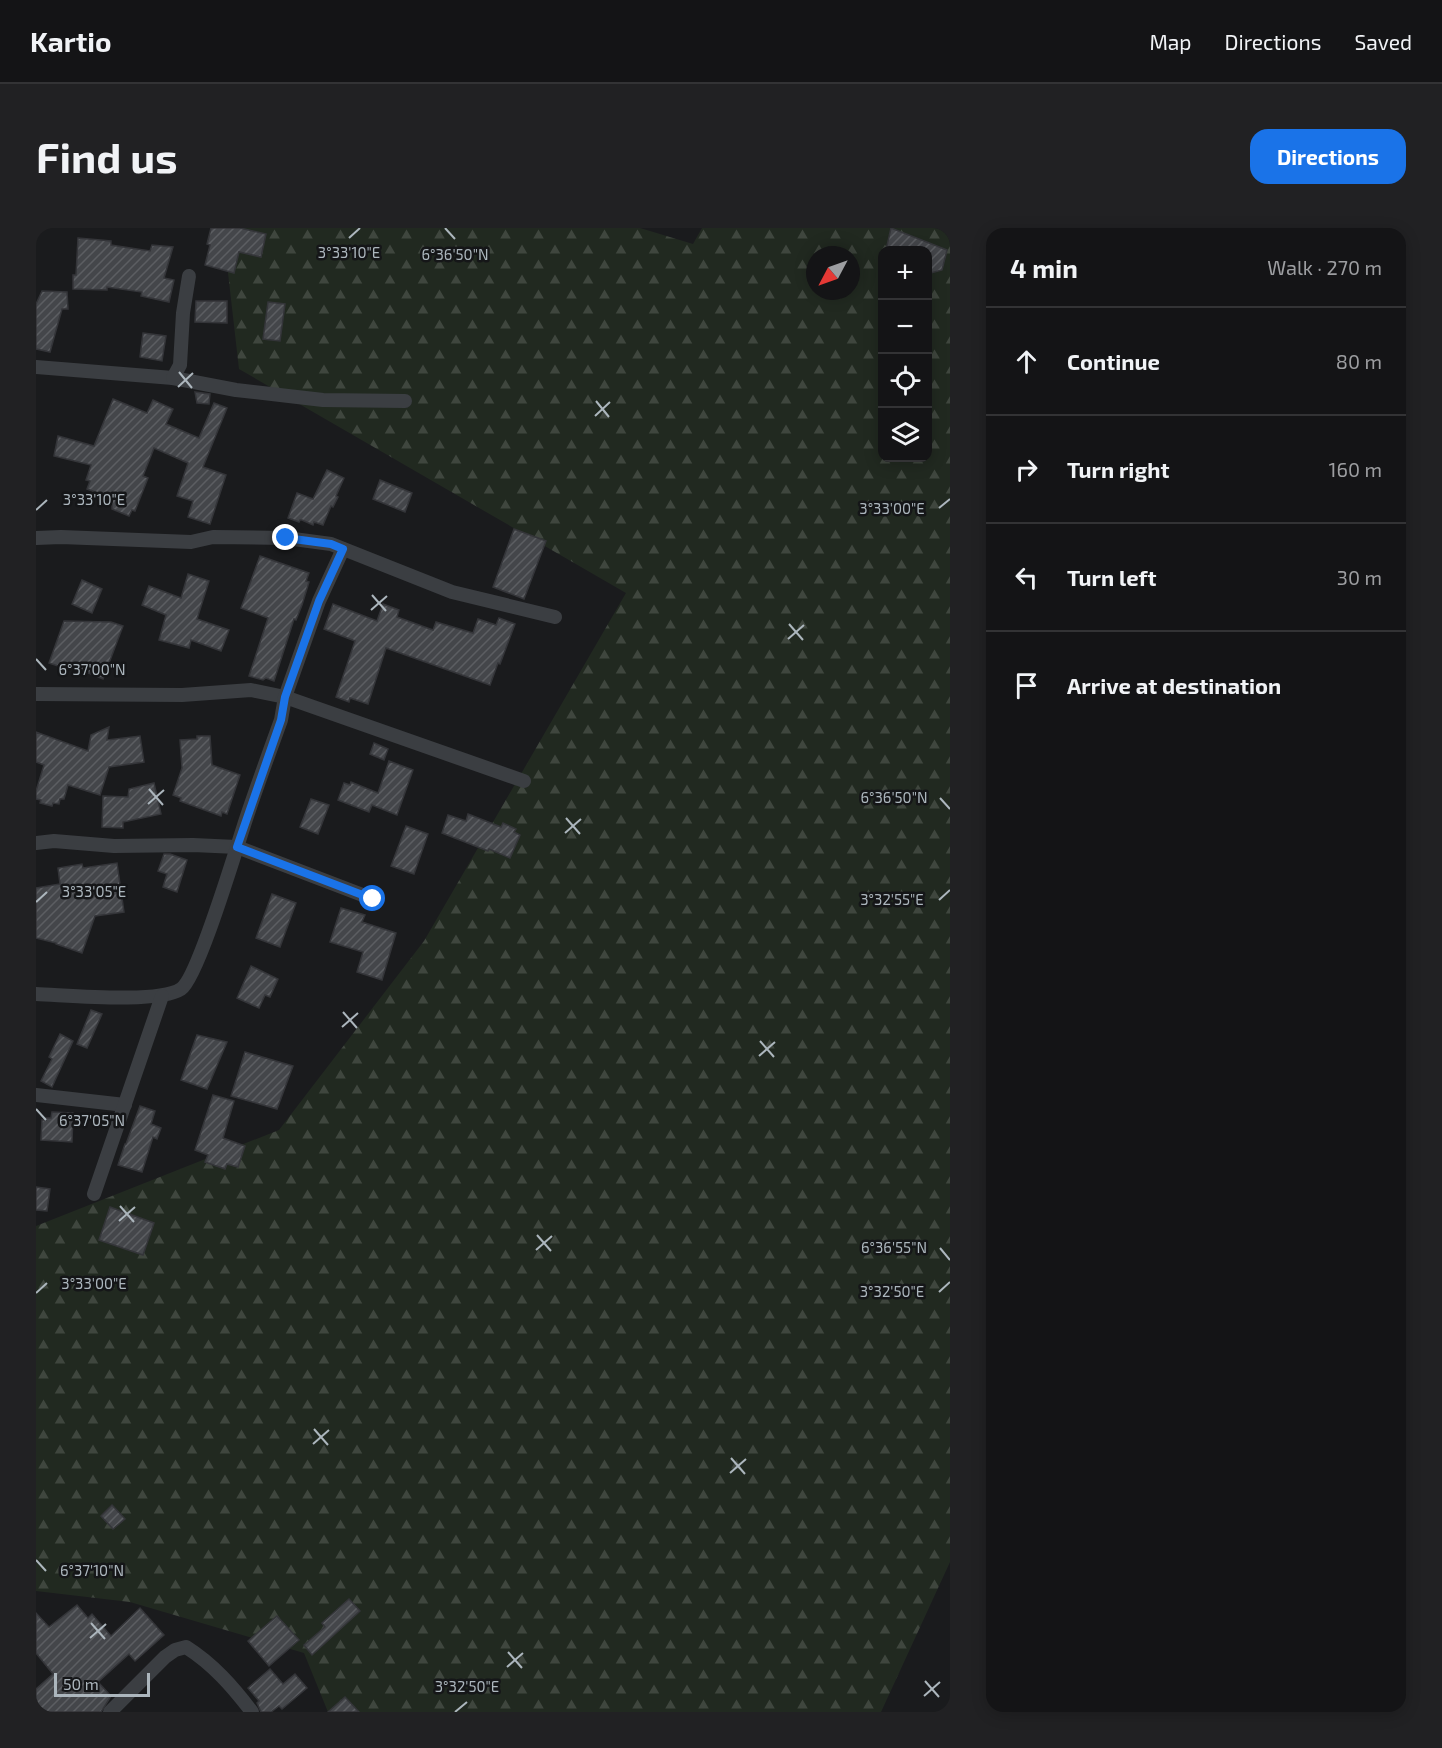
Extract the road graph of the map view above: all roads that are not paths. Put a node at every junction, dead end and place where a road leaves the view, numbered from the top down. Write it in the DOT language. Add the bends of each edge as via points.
graph roads {
  1 [pos="189,276"];
  2 [pos="36,367"];
  3 [pos="173,378"];
  4 [pos="405,401"];
  5 [pos="36,538"];
  6 [pos="343,549"];
  7 [pos="555,616"];
  8 [pos="36,694"];
  9 [pos="285,697"];
  10 [pos="524,781"];
  11 [pos="36,843"];
  12 [pos="237,847"];
  13 [pos="373,899"];
  14 [pos="36,994"];
  15 [pos="162,996"];
  16 [pos="36,1095"];
  17 [pos="124,1105"];
  18 [pos="94,1194"];
  19 [pos="110,1712"];
  20 [pos="252,1712"];
  1 -- 3 [label="street" via="180,365"];
  2 -- 3 [label="street"];
  3 -- 4 [label="street" via="323,400"];
  5 -- 6 [label="street" via="191,542 213,537 286,538"];
  6 -- 7 [label="street" via="452,592"];
  6 -- 9 [label="street" via="319,601"];
  8 -- 9 [label="street" via="183,695 251,690"];
  9 -- 10 [label="street"];
  9 -- 12 [label="street" via="281,720"];
  11 -- 12 [label="street"];
  12 -- 13 [label="street"];
  12 -- 15 [label="street" via="191,978 180,990"];
  14 -- 15 [label="street"];
  15 -- 17 [label="street"];
  16 -- 17 [label="street"];
  17 -- 18 [label="street"];
  19 -- 20 [label="street" via="165,1657 186,1647 217,1670"];
}
